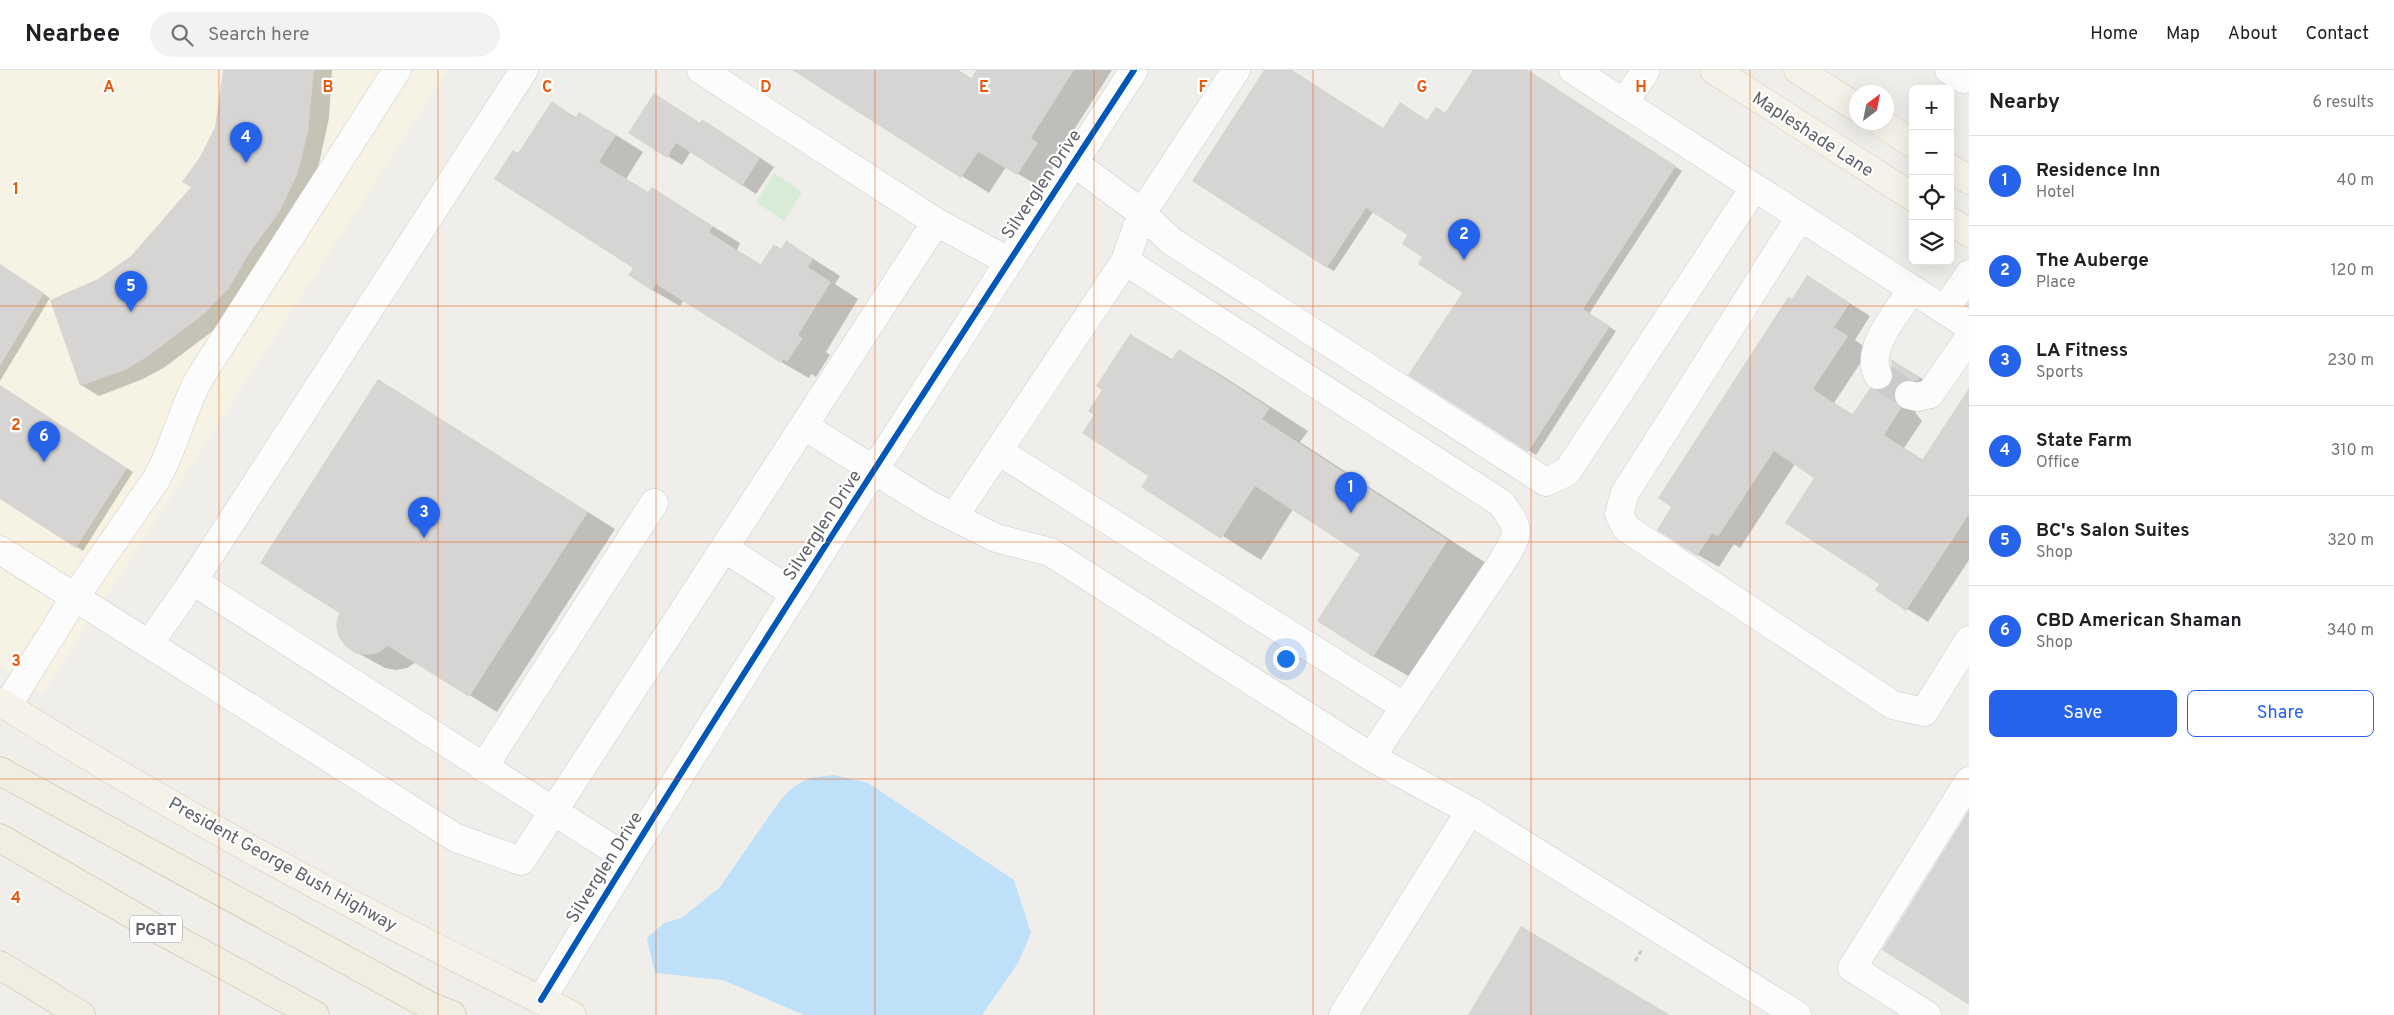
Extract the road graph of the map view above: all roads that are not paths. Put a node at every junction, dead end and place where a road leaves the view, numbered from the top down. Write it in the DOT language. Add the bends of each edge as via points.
graph roads {
  1 [pos="397,70"];
  2 [pos="524,70"];
  3 [pos="702,70"];
  4 [pos="1134,70"];
  5 [pos="1236,70"];
  6 [pos="1573,70"];
  7 [pos="1646,70"];
  8 [pos="1714,70"];
  9 [pos="1798,70"];
  10 [pos="1949,70"];
  11 [pos="1969,70"];
  12 [pos="1624,103"];
  13 [pos="1849,103"];
  14 [pos="1892,130"];
  15 [pos="1909,141"];
  16 [pos="1073,162"];
  17 [pos="1954,171"];
  18 [pos="1969,180"];
  19 [pos="1754,188"];
  20 [pos="1909,194"];
  21 [pos="1142,213"];
  22 [pos="1800,216"];
  23 [pos="936,222"];
  24 [pos="1954,224"];
  25 [pos="1969,233"];
  26 [pos="1008,261"];
  27 [pos="1125,261"];
  28 [pos="1969,274"];
  29 [pos="1912,289"];
  30 [pos="1945,310"];
  31 [pos="1969,326"];
  32 [pos="1969,338"];
  33 [pos="1878,375"];
  34 [pos="1909,395"];
  35 [pos="804,426"];
  36 [pos="998,451"];
  37 [pos="875,469"];
  38 [pos="654,503"];
  39 [pos="954,517"];
  40 [pos="724,548"];
  41 [pos="0,550"];
  42 [pos="193,581"];
  43 [pos="795,594"];
  44 [pos="75,597"];
  45 [pos="1969,640"];
  46 [pos="148,644"];
  47 [pos="3,704"];
  48 [pos="1405,707"];
  49 [pos="1371,757"];
  50 [pos="483,768"];
  51 [pos="0,771"];
  52 [pos="1969,780"];
  53 [pos="1470,811"];
  54 [pos="553,812"];
  55 [pos="0,838"];
  56 [pos="627,858"];
  57 [pos="0,964"];
  58 [pos="541,1000"];
  59 [pos="81,1015"];
  60 [pos="315,1015"];
  61 [pos="452,1015"];
  62 [pos="572,1015"];
  63 [pos="1343,1015"];
  64 [pos="1797,1015"];
  65 [pos="1926,1015"];
  1 -- 44 [label="street" via="200,379 157,478"];
  2 -- 42 [label="street"];
  3 -- 23 [label="street"];
  4 -- 16 [label="street, Silverglen Drive"];
  5 -- 21 [label="street"];
  6 -- 12 [label="street"];
  7 -- 12 [label="street"];
  8 -- 20 [label="main road, Mapleshade Lane"];
  9 -- 13 [label="main road"];
  10 -- 11 [label="street" via="1963,79"];
  12 -- 19 [label="street"];
  14 -- 15 [label="main road"];
  16 -- 21 [label="street"];
  16 -- 26 [label="street, Silverglen Drive"];
  17 -- 18 [label="main road"];
  19 -- 21 [label="street" via="1567,472 1546,482 1171,241"];
  19 -- 22 [label="street"];
  21 -- 27 [label="street"];
  22 -- 29 [label="street"];
  22 -- 45 [label="street" via="1625,493 1619,514 1626,528 1893,705 1924,712"];
  23 -- 26 [label="street"];
  23 -- 35 [label="street"];
  24 -- 25 [label="main road"];
  26 -- 37 [label="street, Silverglen Drive"];
  27 -- 36 [label="street"];
  27 -- 48 [label="street" via="1501,503 1516,522 1515,540 1502,562"];
  28 -- 30 [label="street"];
  29 -- 30 [label="street"];
  29 -- 33 [label="street" via="1873,355"];
  30 -- 31 [label="street"];
  32 -- 34 [label="street" via="1930,394"];
  35 -- 37 [label="street"];
  35 -- 40 [label="street"];
  36 -- 39 [label="street"];
  36 -- 48 [label="street"];
  37 -- 39 [label="street"];
  37 -- 43 [label="street, Silverglen Drive"];
  38 -- 50 [label="street"];
  39 -- 49 [label="street" via="996,538 1050,552"];
  40 -- 43 [label="street"];
  40 -- 54 [label="street"];
  41 -- 44 [label="street"];
  42 -- 46 [label="street"];
  42 -- 50 [label="street"];
  43 -- 56 [label="street, Silverglen Drive"];
  44 -- 46 [label="street"];
  44 -- 47 [label="street"];
  46 -- 54 [label="street" via="456,838 521,861"];
  47 -- 58 [label="main road, President George Bush Highway" via="289,870"];
  48 -- 49 [label="street"];
  49 -- 53 [label="street"];
  50 -- 54 [label="street"];
  51 -- 61 [label="highway" via="430,1006"];
  52 -- 65 [label="street" via="1852,968"];
  53 -- 63 [label="street"];
  53 -- 64 [label="street"];
  54 -- 56 [label="street"];
  55 -- 60 [label="highway, PGBT"];
  56 -- 58 [label="street, Silverglen Drive"];
  57 -- 59 [label="highway"];
  58 -- 62 [label="main road, President George Bush Highway"];
}
